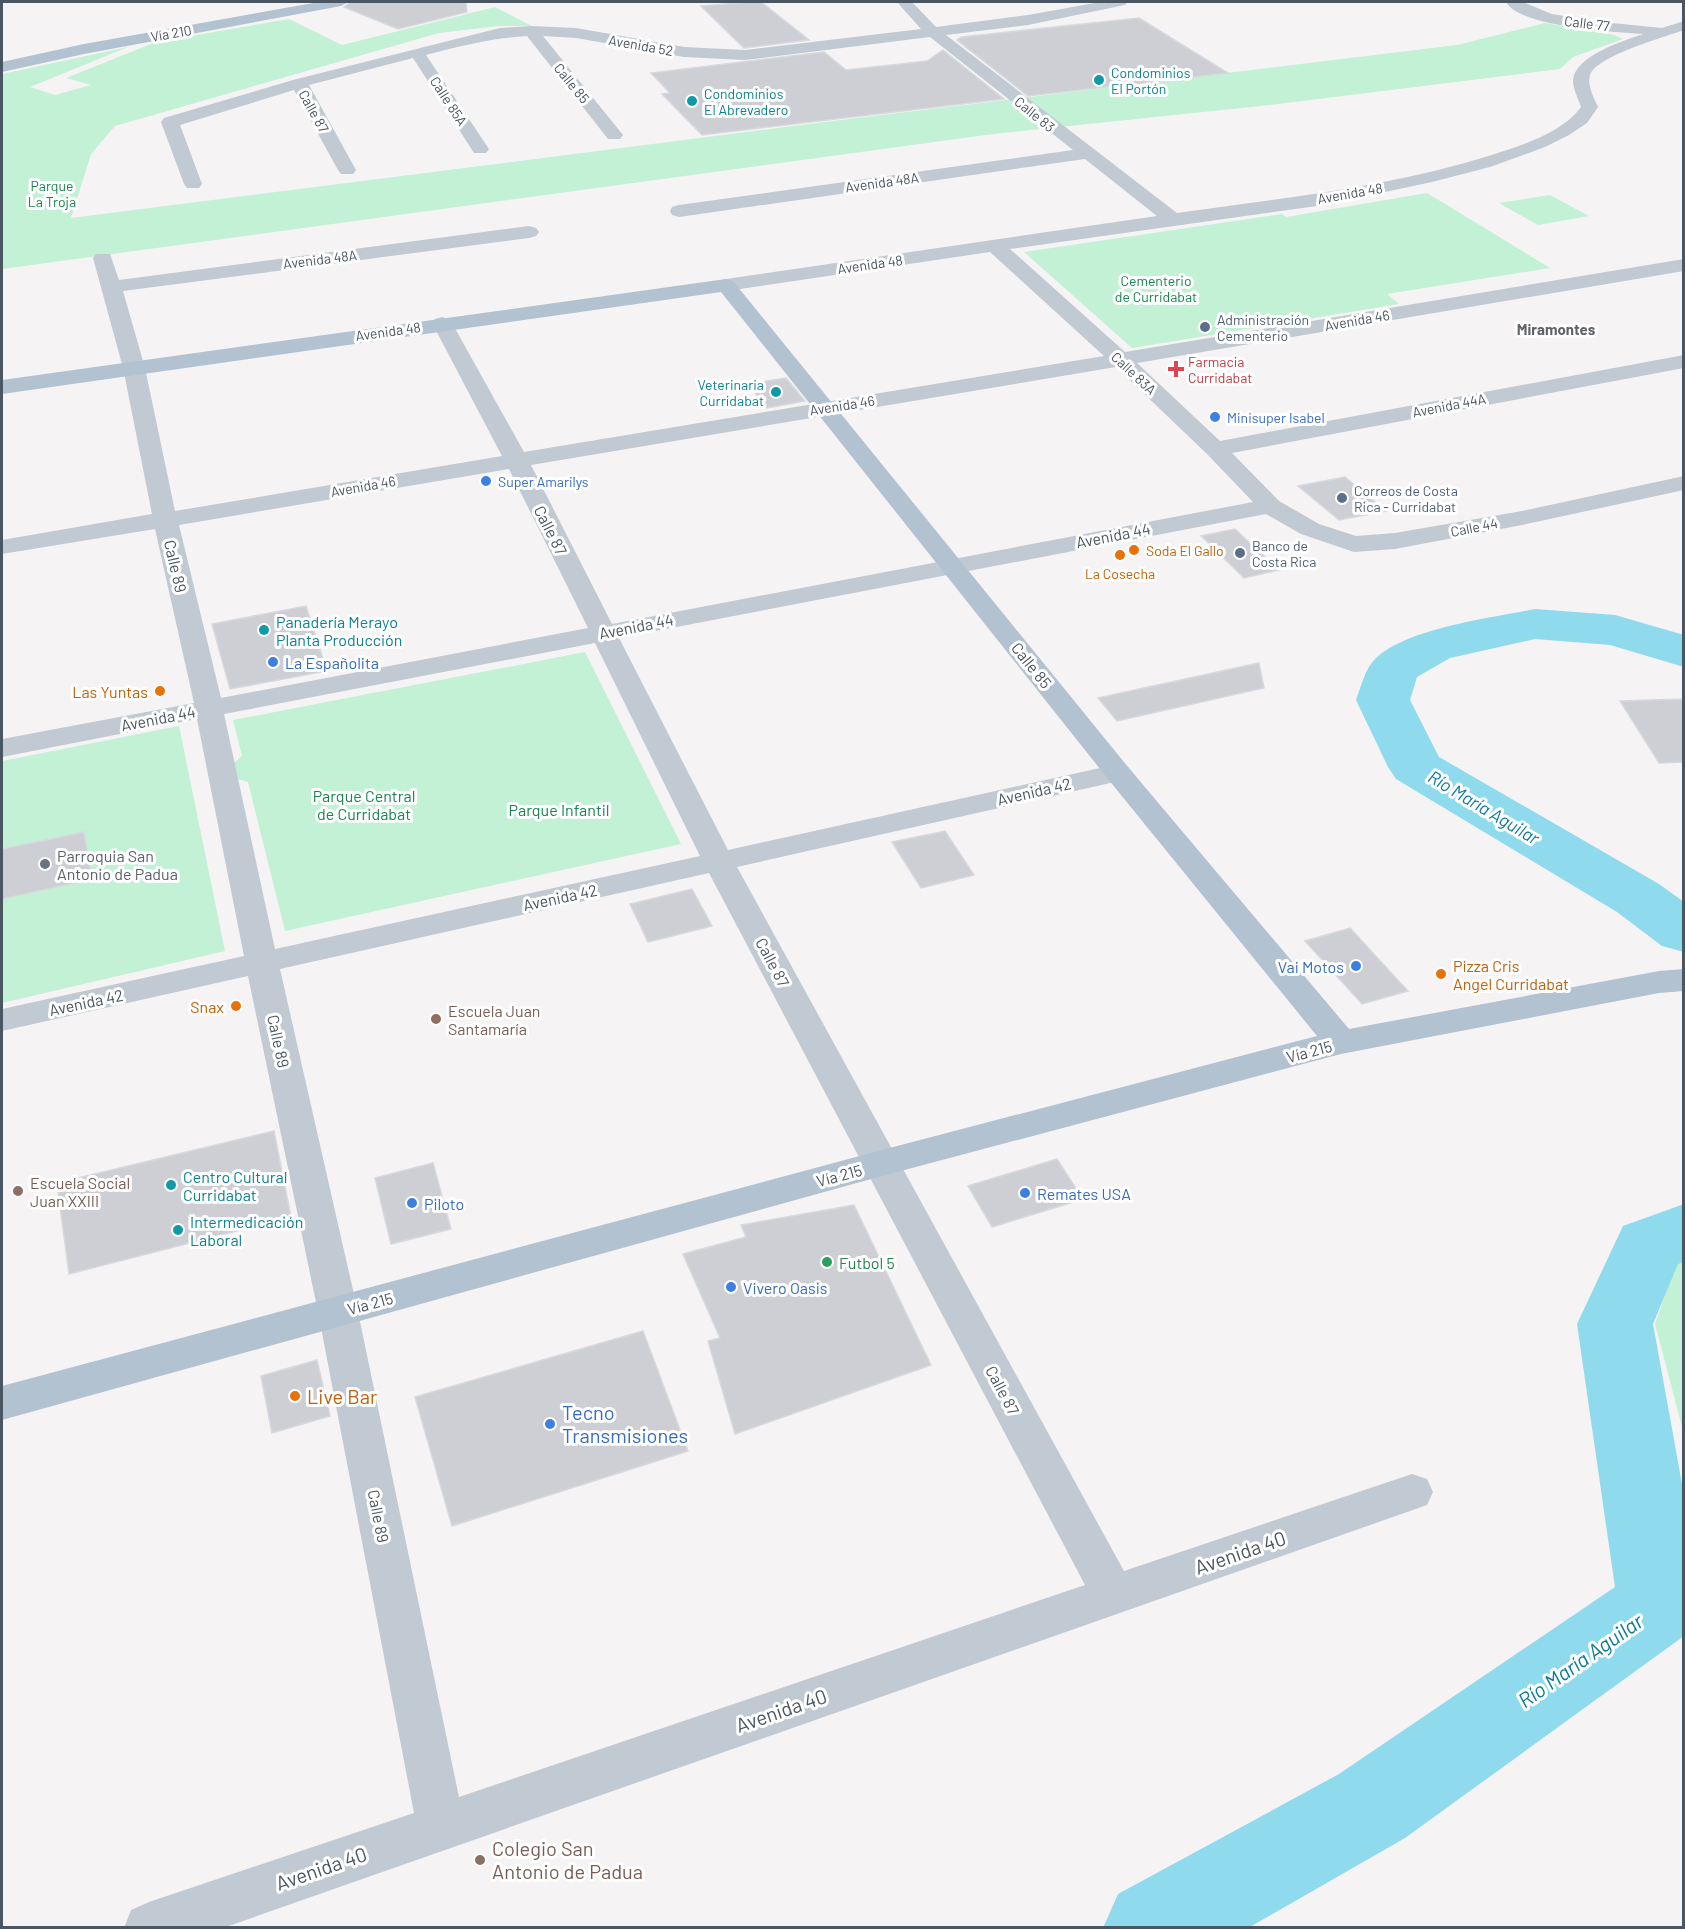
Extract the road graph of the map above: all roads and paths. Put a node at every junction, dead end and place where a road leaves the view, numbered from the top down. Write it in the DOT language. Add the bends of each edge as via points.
graph roads {
  1 [pos="341,2"];
  2 [pos="904,2"];
  3 [pos="1120,2"];
  4 [pos="1512,2"];
  5 [pos="1683,24"];
  6 [pos="1617,27"];
  7 [pos="531,31"];
  8 [pos="932,31"];
  9 [pos="1665,32"];
  10 [pos="1640,41"];
  11 [pos="417,53"];
  12 [pos="2,67"];
  13 [pos="299,83"];
  14 [pos="614,135"];
  15 [pos="480,149"];
  16 [pos="1086,154"];
  17 [pos="347,170"];
  18 [pos="193,184"];
  19 [pos="679,211"];
  20 [pos="1172,219"];
  21 [pos="529,232"];
  22 [pos="993,245"];
  23 [pos="103,258"];
  24 [pos="1683,265"];
  25 [pos="726,285"];
  26 [pos="110,286"];
  27 [pos="442,323"];
  28 [pos="1121,360"];
  29 [pos="1683,361"];
  30 [pos="134,368"];
  31 [pos="2,387"];
  32 [pos="827,408"];
  33 [pos="1215,449"];
  34 [pos="516,460"];
  35 [pos="1683,483"];
  36 [pos="1270,506"];
  37 [pos="165,519"];
  38 [pos="2,547"];
  39 [pos="952,565"];
  40 [pos="604,632"];
  41 [pos="208,708"];
  42 [pos="2,748"];
  43 [pos="1118,772"];
  44 [pos="719,862"];
  45 [pos="262,963"];
  46 [pos="1671,981"];
  47 [pos="2,1020"];
  48 [pos="1341,1042"];
  49 [pos="882,1163"];
  50 [pos="338,1312"];
  51 [pos="2,1403"];
  52 [pos="1413,1492"];
  53 [pos="1114,1596"];
  54 [pos="441,1827"];
  55 [pos="149,1928"];
  1 -- 12 [label="main road, Vía 210"];
  2 -- 8 [label="street, Calle 83"];
  3 -- 8 [label="street, Avenida 52" via="1028,20"];
  4 -- 6 [label="street, Calle 77" via="1559,20"];
  5 -- 6 [label="street"];
  5 -- 9 [label="street, Avenida 48"];
  6 -- 9 [label="street, Calle 77"];
  6 -- 10 [label="street"];
  7 -- 8 [label="street, Avenida 52" via="576,33 684,52 745,55"];
  7 -- 11 [label="street, Avenida 52" via="500,33"];
  7 -- 14 [label="street, Calle 85"];
  8 -- 16 [label="street, Calle 83"];
  9 -- 10 [label="street, Avenida 48"];
  10 -- 20 [label="street, Avenida 48" via="1599,58 1584,69 1581,80 1590,107 1582,121 1566,132 1509,154 1413,182"];
  11 -- 13 [label="street, Avenida 52"];
  11 -- 15 [label="street, Calle 85A"];
  13 -- 17 [label="street, Calle 87"];
  13 -- 18 [label="street, Avenida 52" via="170,122"];
  16 -- 19 [label="street, Avenida 48A"];
  16 -- 20 [label="street, Calle 83"];
  20 -- 22 [label="street, Avenida 48"];
  21 -- 26 [label="street, Avenida 48A"];
  22 -- 25 [label="street, Avenida 48"];
  22 -- 28 [label="street, Calle 83A"];
  23 -- 26 [label="street, Calle 89"];
  24 -- 28 [label="street, Avenida 46"];
  25 -- 27 [label="main road, Avenida 48"];
  25 -- 32 [label="main road, Calle 85"];
  26 -- 30 [label="street, Calle 89"];
  27 -- 30 [label="main road, Avenida 48"];
  27 -- 34 [label="street, Calle 87"];
  28 -- 32 [label="street, Avenida 46"];
  28 -- 33 [label="street, Calle 83A"];
  29 -- 33 [label="street, Avenida 44A"];
  30 -- 31 [label="main road, Avenida 48"];
  30 -- 37 [label="street, Calle 89"];
  32 -- 34 [label="street, Avenida 46"];
  32 -- 39 [label="main road, Calle 85"];
  33 -- 36 [label="street, Calle 83A"];
  34 -- 37 [label="street, Avenida 46"];
  34 -- 40 [label="street, Calle 87"];
  35 -- 36 [label="street, Calle 44" via="1428,536 1354,544 1310,529"];
  36 -- 39 [label="street, Avenida 44"];
  37 -- 38 [label="street, Avenida 46"];
  37 -- 41 [label="street, Calle 89"];
  39 -- 40 [label="street, Avenida 44"];
  39 -- 43 [label="main road, Calle 85"];
  40 -- 41 [label="street, Avenida 44"];
  40 -- 44 [label="street, Calle 87"];
  41 -- 42 [label="street, Avenida 44"];
  41 -- 45 [label="street, Calle 89"];
  43 -- 44 [label="street, Avenida 42"];
  43 -- 48 [label="main road, Calle 85"];
  44 -- 45 [label="street, Avenida 42"];
  44 -- 49 [label="street, Calle 87"];
  45 -- 47 [label="street, Avenida 42"];
  45 -- 50 [label="street, Calle 89"];
  46 -- 48 [label="main road, Vía 215"];
  48 -- 49 [label="main road, Vía 215"];
  49 -- 50 [label="main road, Vía 215"];
  49 -- 53 [label="street, Calle 87"];
  50 -- 51 [label="main road, Vía 215"];
  50 -- 54 [label="street, Calle 89"];
  52 -- 53 [label="street, Avenida 40"];
  53 -- 54 [label="street, Avenida 40"];
  54 -- 55 [label="street, Avenida 40"];
}
